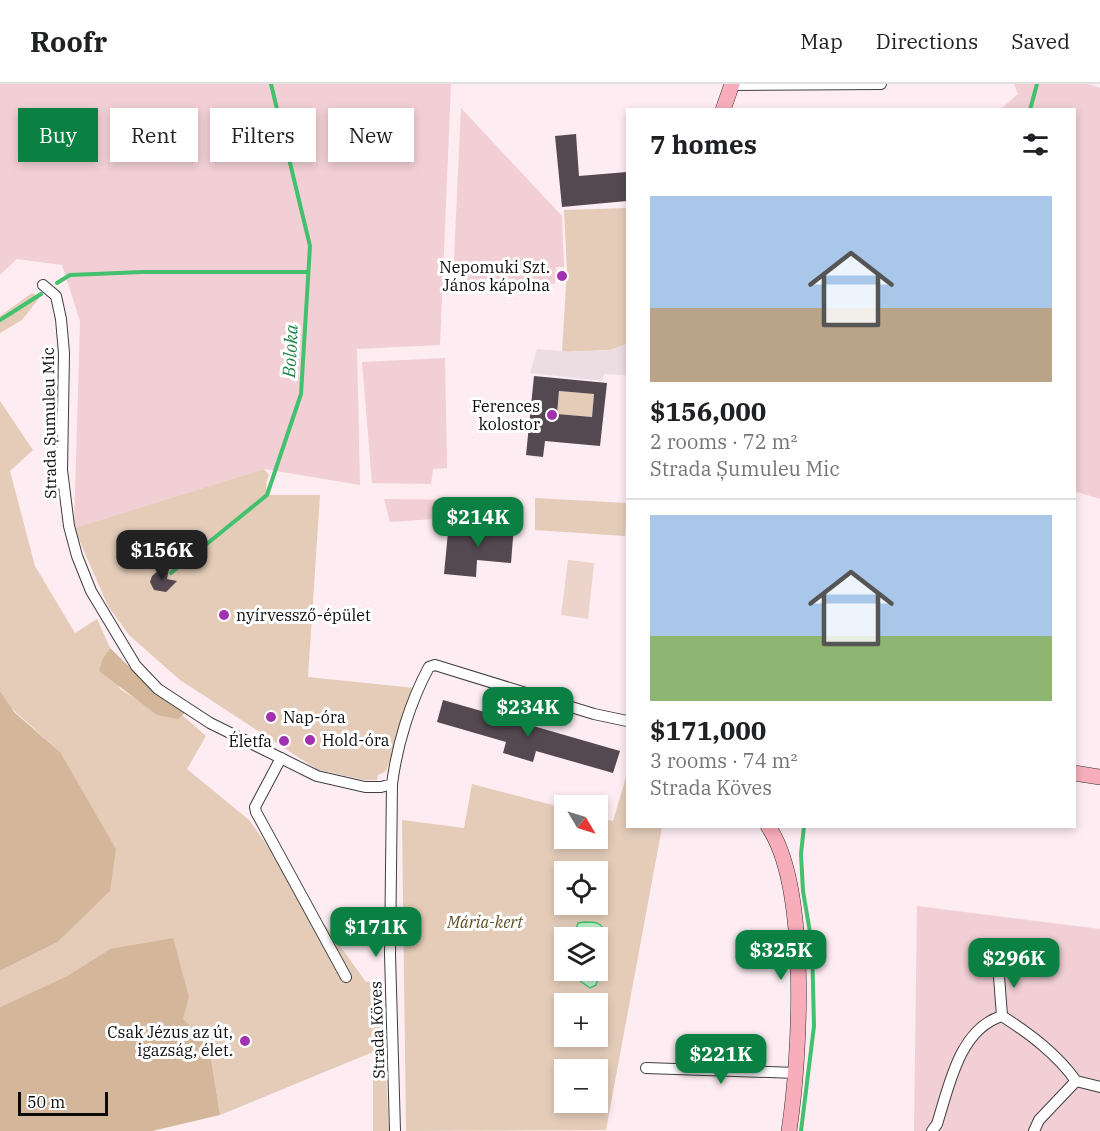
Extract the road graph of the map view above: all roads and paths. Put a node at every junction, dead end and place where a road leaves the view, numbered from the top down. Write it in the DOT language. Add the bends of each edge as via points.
graph roads {
  1 [pos="731,84"];
  2 [pos="881,84"];
  3 [pos="724,108"];
  4 [pos="43,285"];
  5 [pos="626,721"];
  6 [pos="281,758"];
  7 [pos="1076,773"];
  8 [pos="1100,777"];
  9 [pos="392,784"];
  10 [pos="769,828"];
  11 [pos="998,963"];
  12 [pos="346,976"];
  13 [pos="1002,1016"];
  14 [pos="646,1068"];
  15 [pos="796,1073"];
  16 [pos="1076,1081"];
  17 [pos="1100,1087"];
  18 [pos="395,1131"];
  19 [pos="789,1131"];
  20 [pos="932,1131"];
  21 [pos="1034,1131"];
  1 -- 2 [label="street"];
  1 -- 3 [label="street"];
  4 -- 6 [label="street, Strada Șumuleu Mic" via="56,296 61,319 64,498 77,556 91,591 136,666 158,689 210,723"];
  5 -- 9 [label="street" via="435,665 429,667 417,691"];
  6 -- 9 [label="street, Strada Șumuleu Mic" via="317,776 374,788"];
  6 -- 12 [label="street" via="255,807 256,812"];
  7 -- 8 [label="street"];
  9 -- 18 [label="street, Strada Köves" via="390,954"];
  10 -- 15 [label="street" via="782,857 793,908 798,971"];
  11 -- 13 [label="street"];
  13 -- 16 [label="street" via="1055,1056"];
  13 -- 20 [label="street" via="974,1033 959,1060"];
  14 -- 15 [label="street"];
  15 -- 19 [label="street"];
  16 -- 17 [label="street"];
  16 -- 21 [label="street" via="1039,1120"];
}
